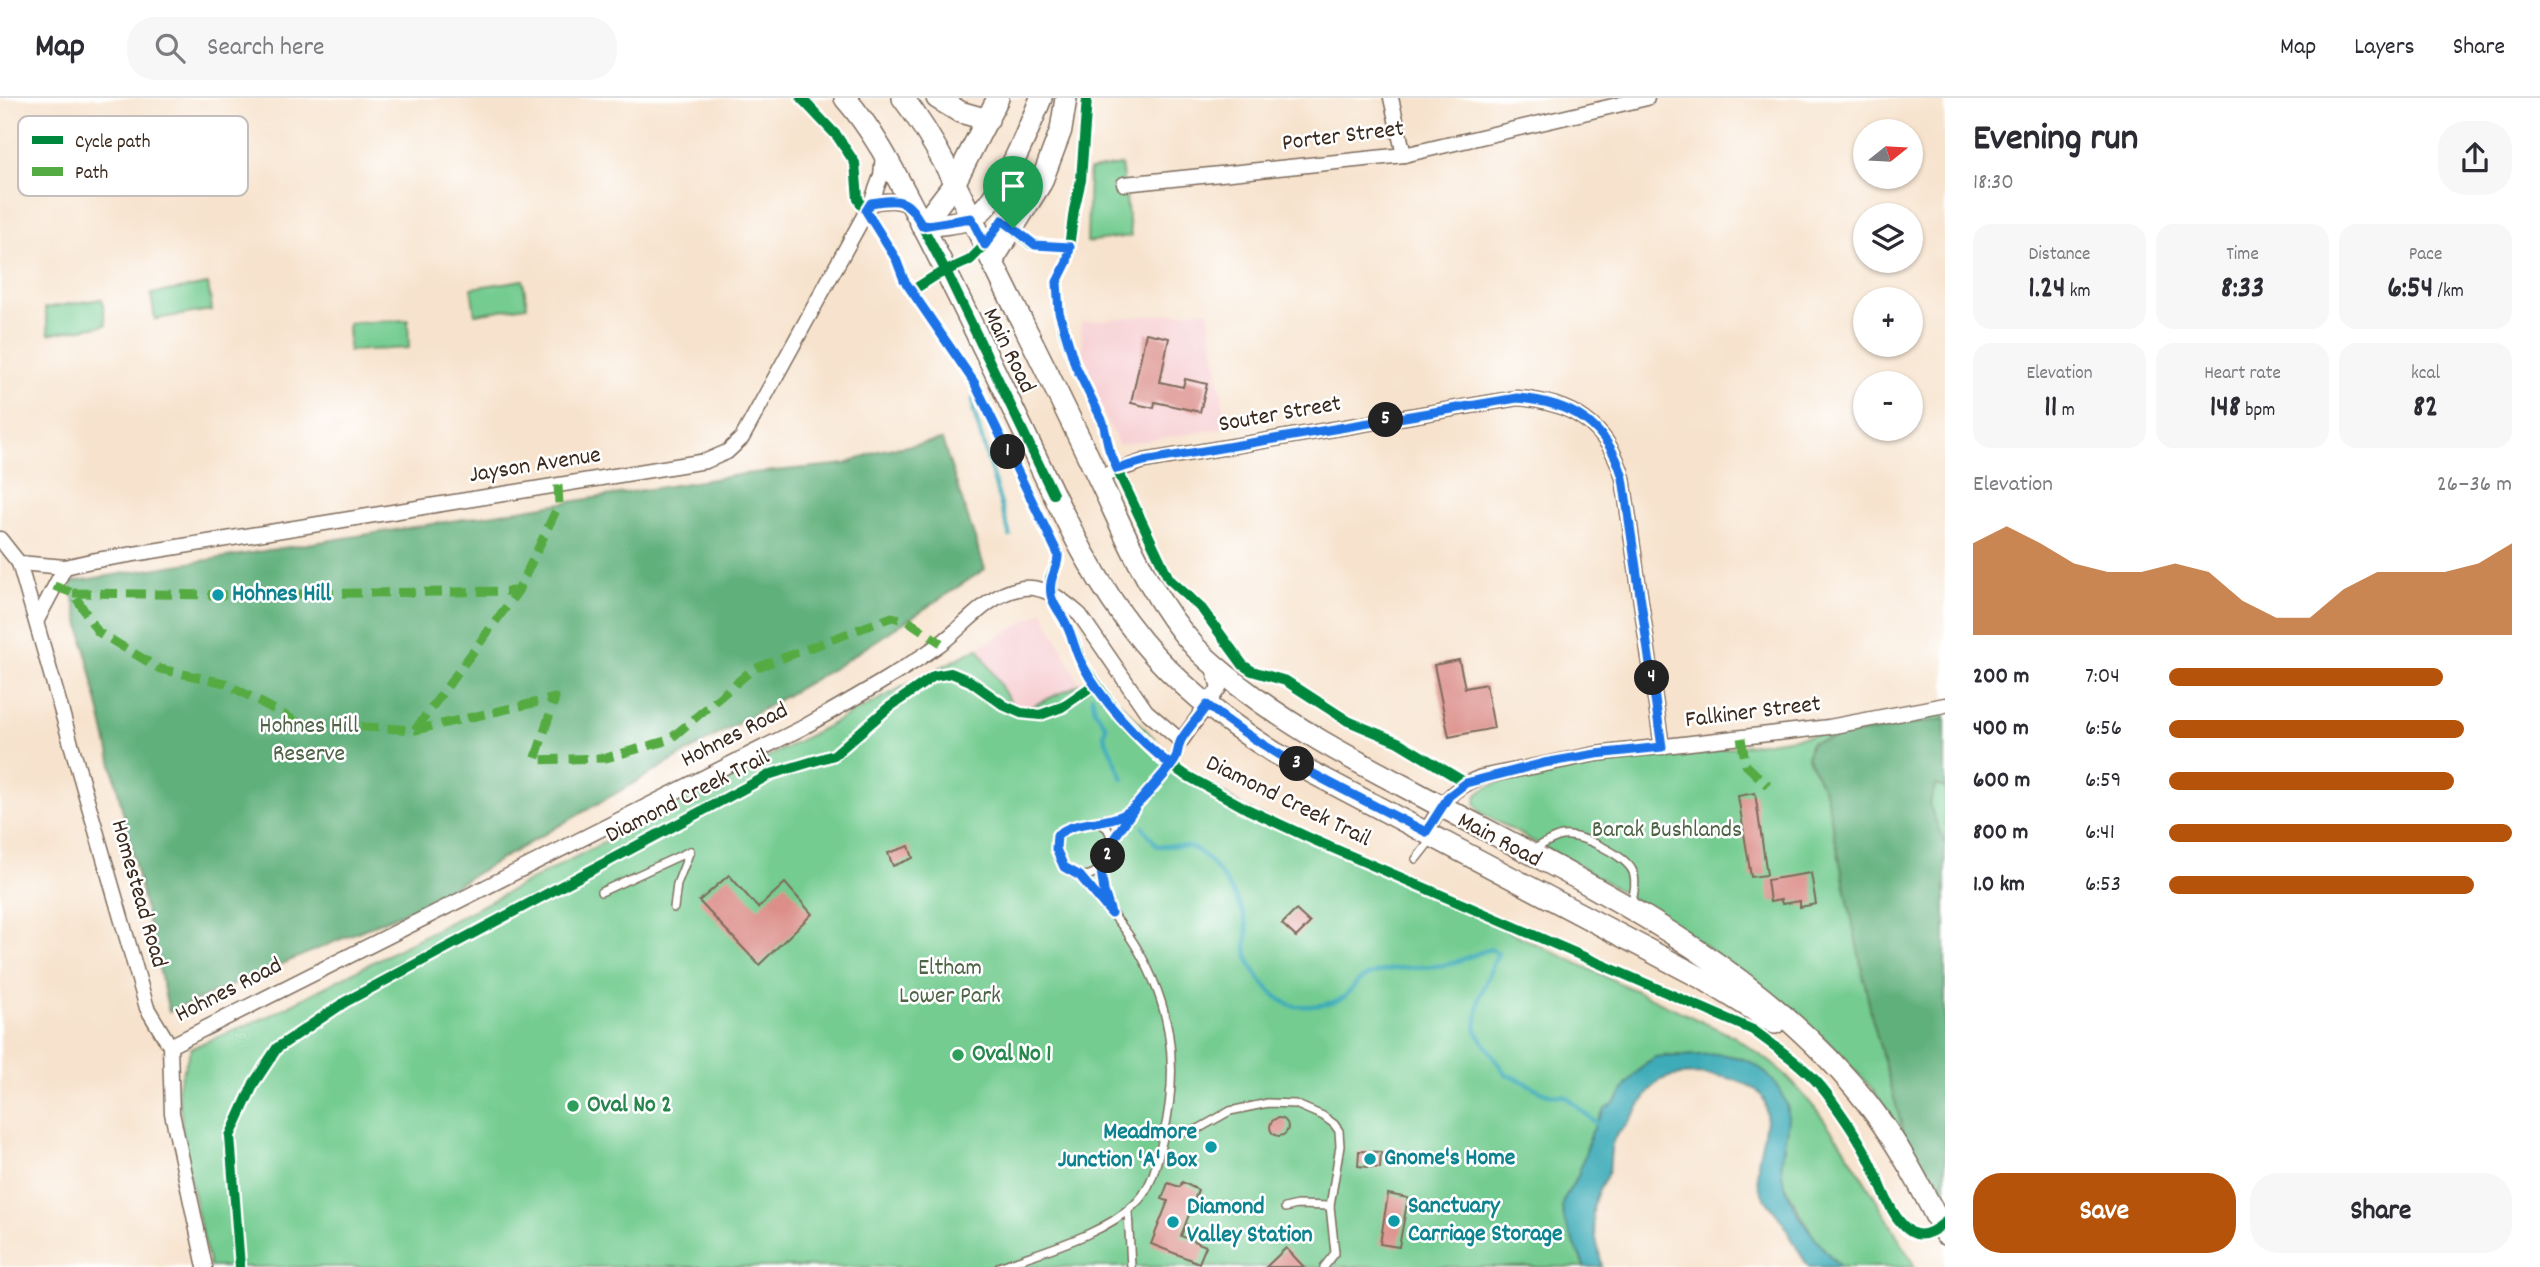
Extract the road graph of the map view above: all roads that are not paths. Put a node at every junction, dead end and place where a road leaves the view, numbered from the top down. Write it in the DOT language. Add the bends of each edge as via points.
graph roads {
  1 [pos="845,98"];
  2 [pos="903,98"];
  3 [pos="937,98"];
  4 [pos="998,98"];
  5 [pos="1041,98"];
  6 [pos="1066,98"];
  7 [pos="1391,98"];
  8 [pos="1647,98"];
  9 [pos="988,120"];
  10 [pos="883,154"];
  11 [pos="1404,155"];
  12 [pos="954,184"];
  13 [pos="1124,184"];
  14 [pos="871,203"];
  15 [pos="918,217"];
  16 [pos="971,218"];
  17 [pos="992,261"];
  18 [pos="1098,477"];
  19 [pos="0,539"];
  20 [pos="19,563"];
  21 [pos="65,567"];
  22 [pos="37,620"];
  23 [pos="1212,664"];
  24 [pos="1207,705"];
  25 [pos="1945,705"];
  26 [pos="1181,741"];
  27 [pos="1662,747"];
  28 [pos="1138,803"];
  29 [pos="1440,807"];
  30 [pos="1098,822"];
  31 [pos="1430,834"];
  32 [pos="1113,840"];
  33 [pos="1528,852"];
  34 [pos="1416,859"];
  35 [pos="1101,870"];
  36 [pos="1080,876"];
  37 [pos="601,892"];
  38 [pos="674,908"];
  39 [pos="1629,908"];
  40 [pos="1111,913"];
  41 [pos="1597,922"];
  42 [pos="170,1045"];
  43 [pos="1819,1049"];
  44 [pos="1164,1130"];
  45 [pos="1331,1206"];
  46 [pos="1285,1208"];
  47 [pos="1128,1211"];
  48 [pos="1945,1234"];
  49 [pos="205,1267"];
  50 [pos="999,1267"];
  51 [pos="1131,1267"];
  52 [pos="1324,1267"];
  1 -- 10 [label="main road, Main Road"];
  2 -- 12 [label="main road, Main Road"];
  3 -- 9 [label="main road" via="960,112"];
  4 -- 9 [label="main road"];
  5 -- 16 [label="main road" via="997,190"];
  6 -- 17 [label="main road" via="1041,183"];
  7 -- 11 [label="street"];
  8 -- 11 [label="street, Porter Street"];
  9 -- 12 [label="main road"];
  10 -- 14 [label="street, Jayson Avenue"];
  10 -- 15 [label="main road, Main Road"];
  11 -- 13 [label="street, Porter Street"];
  12 -- 15 [label="main road"];
  12 -- 16 [label="main road, Main Road"];
  14 -- 15 [label="street" via="902,201"];
  14 -- 21 [label="street, Jayson Avenue" via="742,438 727,452 706,461"];
  15 -- 16 [label="main road"];
  15 -- 24 [label="main road, Main Road" via="1097,578 1143,642"];
  16 -- 17 [label="main road, Main Road"];
  17 -- 18 [label="main road, Main Road"];
  18 -- 23 [label="main road, Main Road" via="1149,582 1180,629"];
  18 -- 27 [label="street, Souter Street" via="1144,461 1517,398 1560,405 1602,434 1616,455 1623,478"];
  19 -- 20 [label="street, Homestead Road"];
  20 -- 21 [label="street, Jayson Avenue"];
  20 -- 22 [label="street, Homestead Road"];
  21 -- 22 [label="street"];
  22 -- 42 [label="street, Homestead Road" via="147,1008"];
  23 -- 24 [label="street" via="1219,688"];
  23 -- 29 [label="main road, Main Road" via="1309,736"];
  24 -- 26 [label="street"];
  24 -- 31 [label="main road, Main Road" via="1275,753"];
  25 -- 27 [label="street, Falkiner Street" via="1829,727"];
  26 -- 28 [label="lane" via="1176,759"];
  26 -- 42 [label="street, Hohnes Road" via="1146,711 1080,615 1051,593 1021,588 991,601 942,643 802,728"];
  27 -- 29 [label="street, Falkiner Street" via="1596,754 1481,778 1455,790"];
  28 -- 30 [label="lane" via="1125,814"];
  28 -- 32 [label="lane"];
  29 -- 31 [label="street, Falkiner Street"];
  29 -- 33 [label="main road, Main Road"];
  30 -- 32 [label="lane"];
  30 -- 36 [label="lane" via="1071,826 1057,835 1056,849 1064,867"];
  31 -- 34 [label="lane"];
  31 -- 41 [label="main road, Main Road"];
  32 -- 35 [label="lane"];
  33 -- 39 [label="main road, Main Road"];
  33 -- 39 [label="lane" via="1553,839 1573,836 1619,857 1635,878"];
  35 -- 36 [label="lane"];
  35 -- 40 [label="lane"];
  36 -- 40 [label="lane"];
  37 -- 38 [label="lane" via="690,851 677,884"];
  39 -- 41 [label="main road"];
  39 -- 43 [label="main road, Main Road" via="1760,995"];
  40 -- 44 [label="lane" via="1148,969 1165,1011 1172,1073"];
  41 -- 43 [label="main road, Main Road"];
  42 -- 49 [label="street" via="172,1113"];
  43 -- 48 [label="main road, Main Road" via="1881,1121"];
  44 -- 45 [label="lane" via="1198,1129 1230,1111 1268,1103 1295,1104 1323,1116 1339,1131"];
  44 -- 47 [label="lane" via="1150,1184"];
  45 -- 46 [label="lane"];
  45 -- 52 [label="lane" via="1335,1253"];
  47 -- 50 [label="lane" via="1088,1233"];
  47 -- 51 [label="lane"];
}
